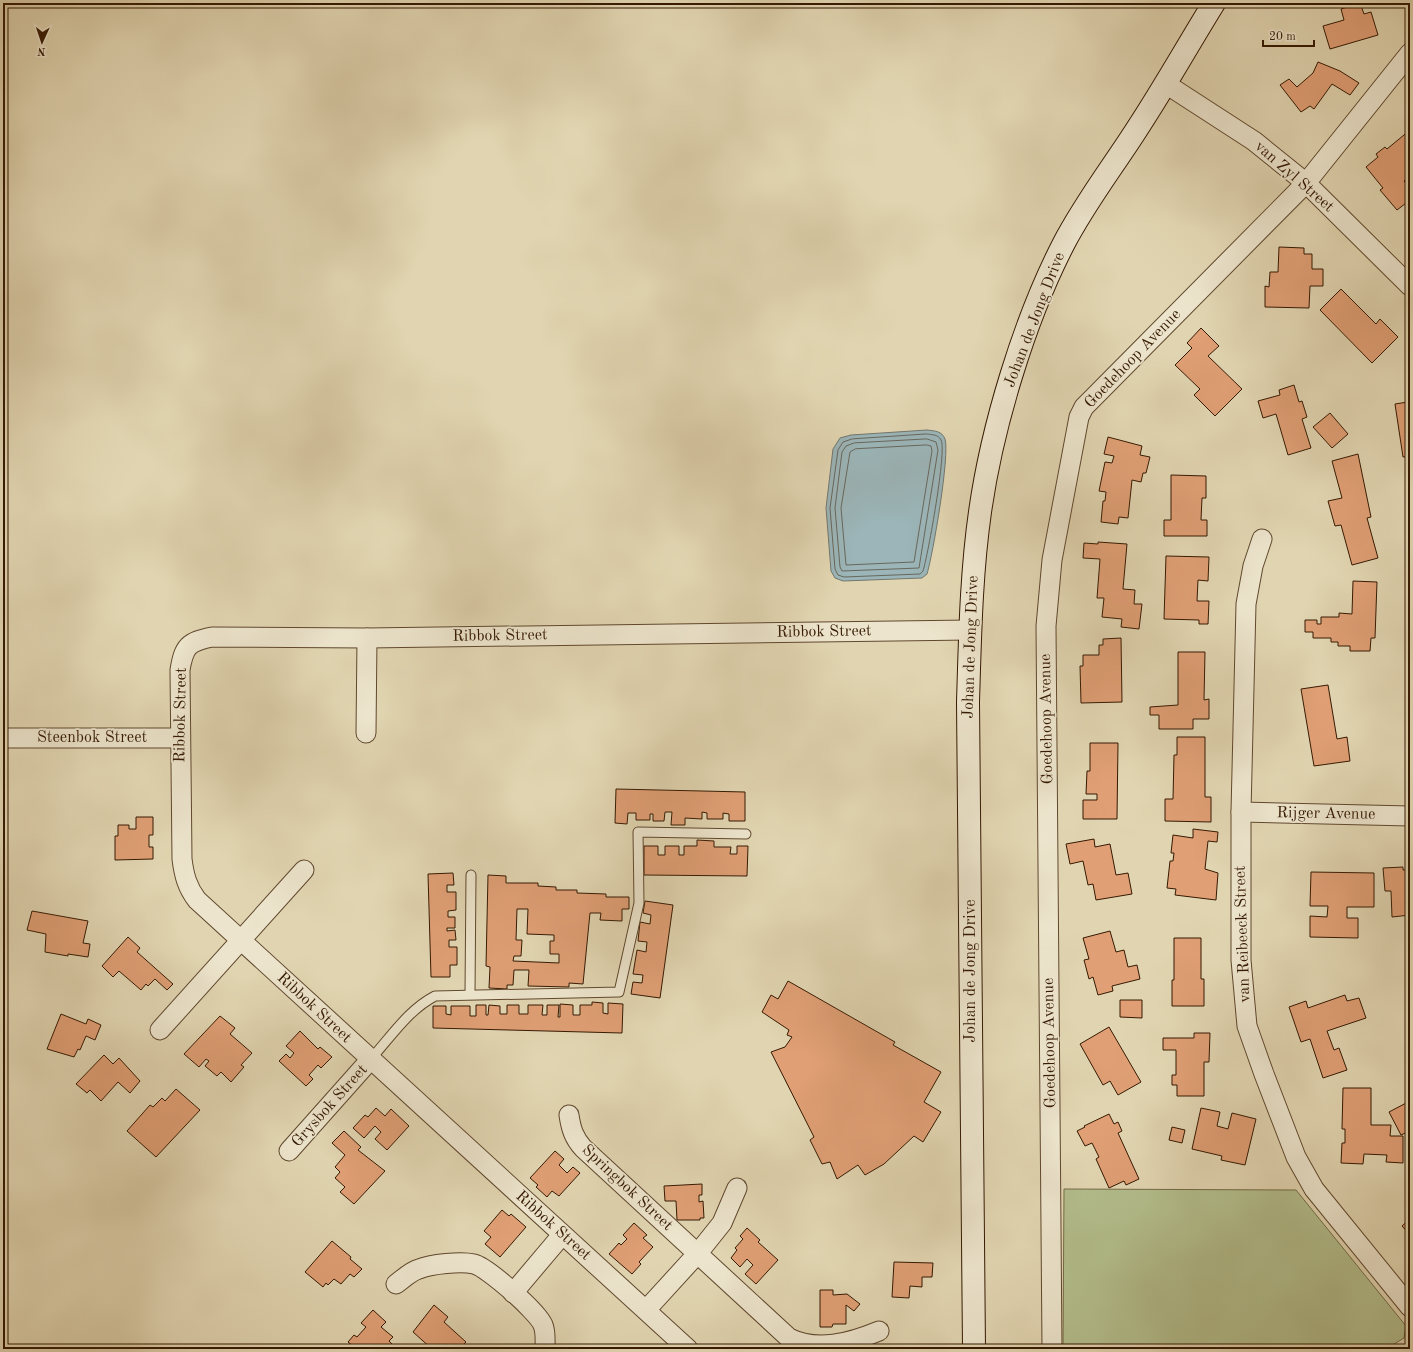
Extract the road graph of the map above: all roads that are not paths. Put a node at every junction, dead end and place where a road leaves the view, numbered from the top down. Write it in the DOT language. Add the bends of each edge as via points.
graph roads {
  1 [pos="1214,3"];
  2 [pos="1410,53"];
  3 [pos="1166,84"];
  4 [pos="1306,183"];
  5 [pos="1410,286"];
  6 [pos="1262,539"];
  7 [pos="970,630"];
  8 [pos="367,638"];
  9 [pos="366,733"];
  10 [pos="3,738"];
  11 [pos="180,738"];
  12 [pos="1241,812"];
  13 [pos="1410,816"];
  14 [pos="746,834"];
  15 [pos="304,870"];
  16 [pos="471,875"];
  17 [pos="242,940"];
  18 [pos="470,994"];
  19 [pos="160,1030"];
  20 [pos="370,1060"];
  21 [pos="568,1115"];
  22 [pos="289,1151"];
  23 [pos="736,1188"];
  24 [pos="562,1235"];
  25 [pos="698,1253"];
  26 [pos="396,1284"];
  27 [pos="513,1293"];
  28 [pos="1410,1308"];
  29 [pos="646,1310"];
  30 [pos="879,1332"];
  31 [pos="545,1349"];
  32 [pos="688,1349"];
  33 [pos="974,1349"];
  34 [pos="1052,1349"];
  1 -- 3 [label="street, Johan de Jong Drive"];
  2 -- 4 [label="street, Goedehoop Avenue"];
  3 -- 4 [label="street, van Zyl Street" via="1254,141"];
  3 -- 7 [label="street, Johan de Jong Drive" via="1080,213 1053,268 1025,338 1000,418 980,511"];
  4 -- 5 [label="street, van Zyl Street"];
  4 -- 34 [label="street, Goedehoop Avenue" via="1084,407 1077,426 1052,560 1046,626"];
  6 -- 12 [label="street, van Reibeeck Street" via="1253,566 1246,604"];
  7 -- 8 [label="street, Ribbok Street"];
  7 -- 33 [label="street, Johan de Jong Drive" via="968,710"];
  8 -- 9 [label="street"];
  8 -- 11 [label="street, Ribbok Street" via="212,637 192,644 183,653 180,670"];
  10 -- 11 [label="street, Steenbok Street"];
  11 -- 17 [label="street, Ribbok Street" via="184,875 189,890 197,900"];
  12 -- 13 [label="street, Rijger Avenue"];
  12 -- 28 [label="street, van Reibeeck Street" via="1241,960 1248,1026 1256,1053 1296,1157 1314,1189"];
  14 -- 18 [label="lane" via="638,832 639,902 619,992"];
  15 -- 17 [label="street"];
  16 -- 18 [label="lane"];
  17 -- 19 [label="street"];
  17 -- 20 [label="street, Ribbok Street"];
  18 -- 20 [label="lane" via="435,996 422,1003"];
  20 -- 22 [label="street, Grysbok Street"];
  20 -- 24 [label="street, Ribbok Street"];
  21 -- 25 [label="street, Springbok Street" via="574,1135 583,1148"];
  23 -- 25 [label="street" via="722,1223"];
  24 -- 27 [label="street"];
  24 -- 29 [label="street, Ribbok Street"];
  25 -- 29 [label="street"];
  25 -- 30 [label="street, Springbok Street" via="789,1338 798,1343 807,1346 841,1346"];
  26 -- 27 [label="street" via="417,1269 475,1264"];
  27 -- 31 [label="street" via="540,1319"];
  29 -- 32 [label="street, Ribbok Street"];
}
